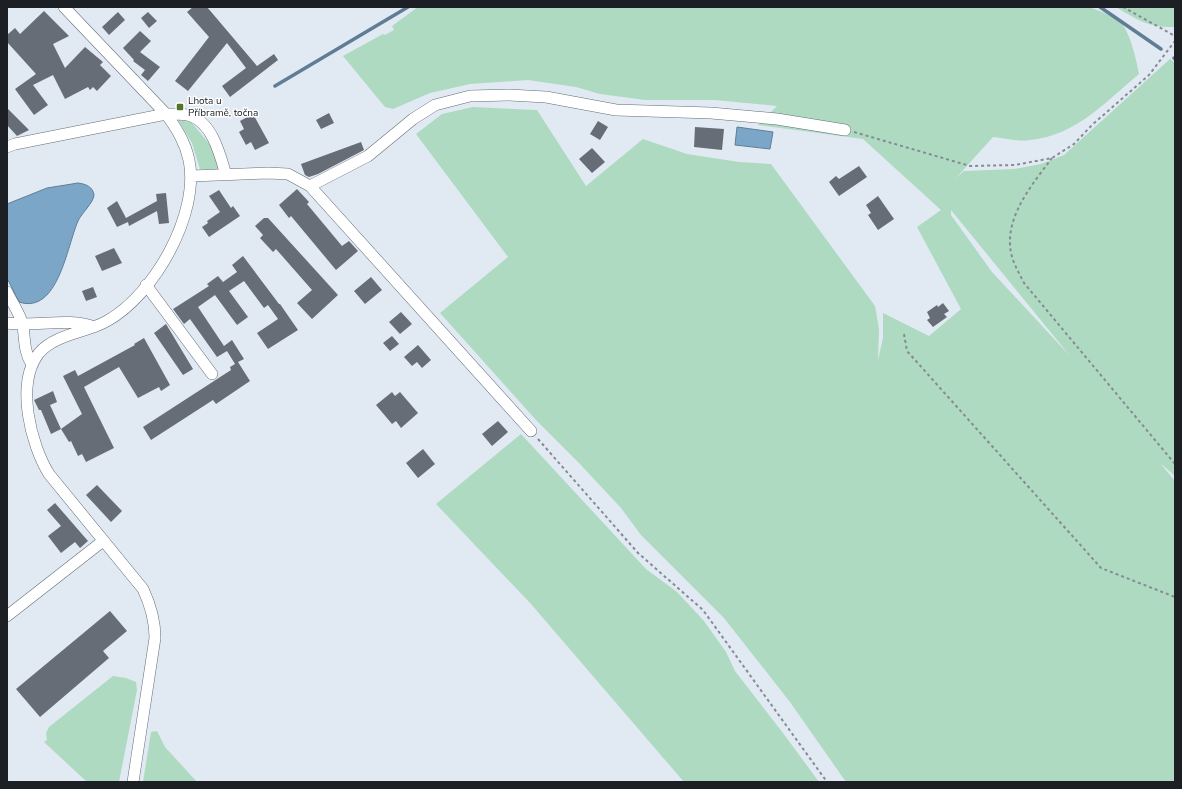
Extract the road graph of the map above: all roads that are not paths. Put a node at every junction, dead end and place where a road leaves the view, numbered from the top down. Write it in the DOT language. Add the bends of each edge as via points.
graph roads {
  1 [pos="68,8"];
  2 [pos="166,114"];
  3 [pos="845,130"];
  4 [pos="7,147"];
  5 [pos="226,175"];
  6 [pos="191,176"];
  7 [pos="310,186"];
  8 [pos="146,285"];
  9 [pos="7,292"];
  10 [pos="7,322"];
  11 [pos="23,325"];
  12 [pos="94,327"];
  13 [pos="32,365"];
  14 [pos="212,374"];
  15 [pos="531,431"];
  16 [pos="103,541"];
  17 [pos="7,616"];
  18 [pos="133,782"];
  1 -- 2 [label="street"];
  2 -- 4 [label="street"];
  2 -- 5 [label="street" via="190,115 197,119 220,152"];
  2 -- 6 [label="street" via="185,144"];
  3 -- 7 [label="street" via="777,119 711,113 616,110 546,97 470,96 435,105 413,119 368,156"];
  5 -- 6 [label="street"];
  5 -- 7 [label="street" via="268,172 288,174"];
  6 -- 8 [label="street" via="185,215 175,241"];
  7 -- 15 [label="street"];
  8 -- 12 [label="street" via="121,312"];
  8 -- 14 [label="street"];
  9 -- 11 [label="street"];
  10 -- 11 [label="street"];
  11 -- 12 [label="street" via="84,323"];
  11 -- 13 [label="street" via="23,343 26,356"];
  12 -- 13 [label="street" via="47,346"];
  13 -- 16 [label="street" via="28,406 35,446 49,474"];
  16 -- 17 [label="street"];
  16 -- 18 [label="street" via="143,589 155,624 153,654"];
}
